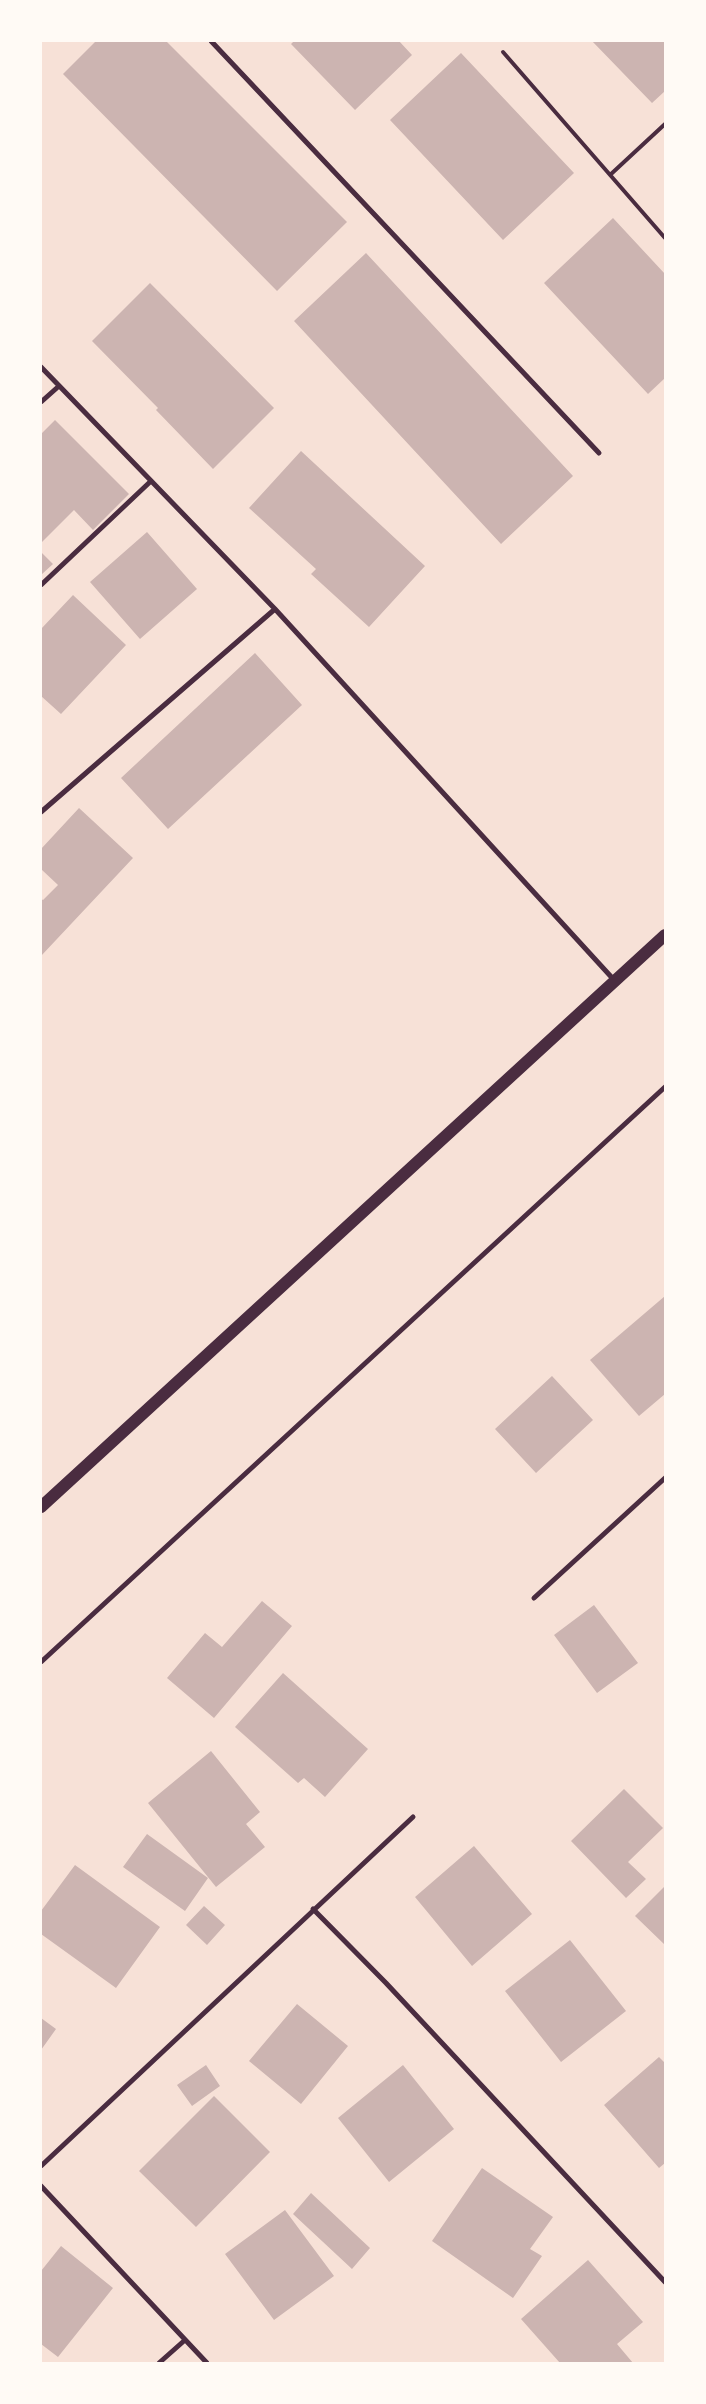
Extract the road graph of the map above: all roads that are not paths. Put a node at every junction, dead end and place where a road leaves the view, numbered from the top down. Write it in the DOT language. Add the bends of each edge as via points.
graph roads {
  1 [pos="211,41"];
  2 [pos="503,52"];
  3 [pos="665,124"];
  4 [pos="610,175"];
  5 [pos="665,238"];
  6 [pos="41,367"];
  7 [pos="59,386"];
  8 [pos="41,402"];
  9 [pos="599,453"];
  10 [pos="151,481"];
  11 [pos="41,585"];
  12 [pos="275,609"];
  13 [pos="41,812"];
  14 [pos="665,936"];
  15 [pos="616,982"];
  16 [pos="665,1087"];
  17 [pos="665,1478"];
  18 [pos="41,1507"];
  19 [pos="534,1598"];
  20 [pos="41,1662"];
  21 [pos="413,1817"];
  22 [pos="313,1909"];
  23 [pos="41,2166"];
  24 [pos="41,2186"];
  25 [pos="665,2282"];
  26 [pos="185,2340"];
  27 [pos="159,2363"];
  28 [pos="207,2363"];
  1 -- 9 [label="street"];
  2 -- 4 [label="lane"];
  3 -- 4 [label="lane"];
  4 -- 5 [label="lane"];
  6 -- 7 [label="street"];
  7 -- 8 [label="street"];
  7 -- 10 [label="street"];
  10 -- 11 [label="street"];
  10 -- 12 [label="street"];
  12 -- 13 [label="street"];
  12 -- 15 [label="street"];
  14 -- 15 [label="main road"];
  15 -- 18 [label="main road"];
  16 -- 20 [label="street"];
  17 -- 19 [label="street"];
  21 -- 22 [label="street"];
  22 -- 23 [label="street"];
  22 -- 25 [label="street"];
  24 -- 26 [label="street"];
  26 -- 27 [label="street"];
  26 -- 28 [label="street"];
}
